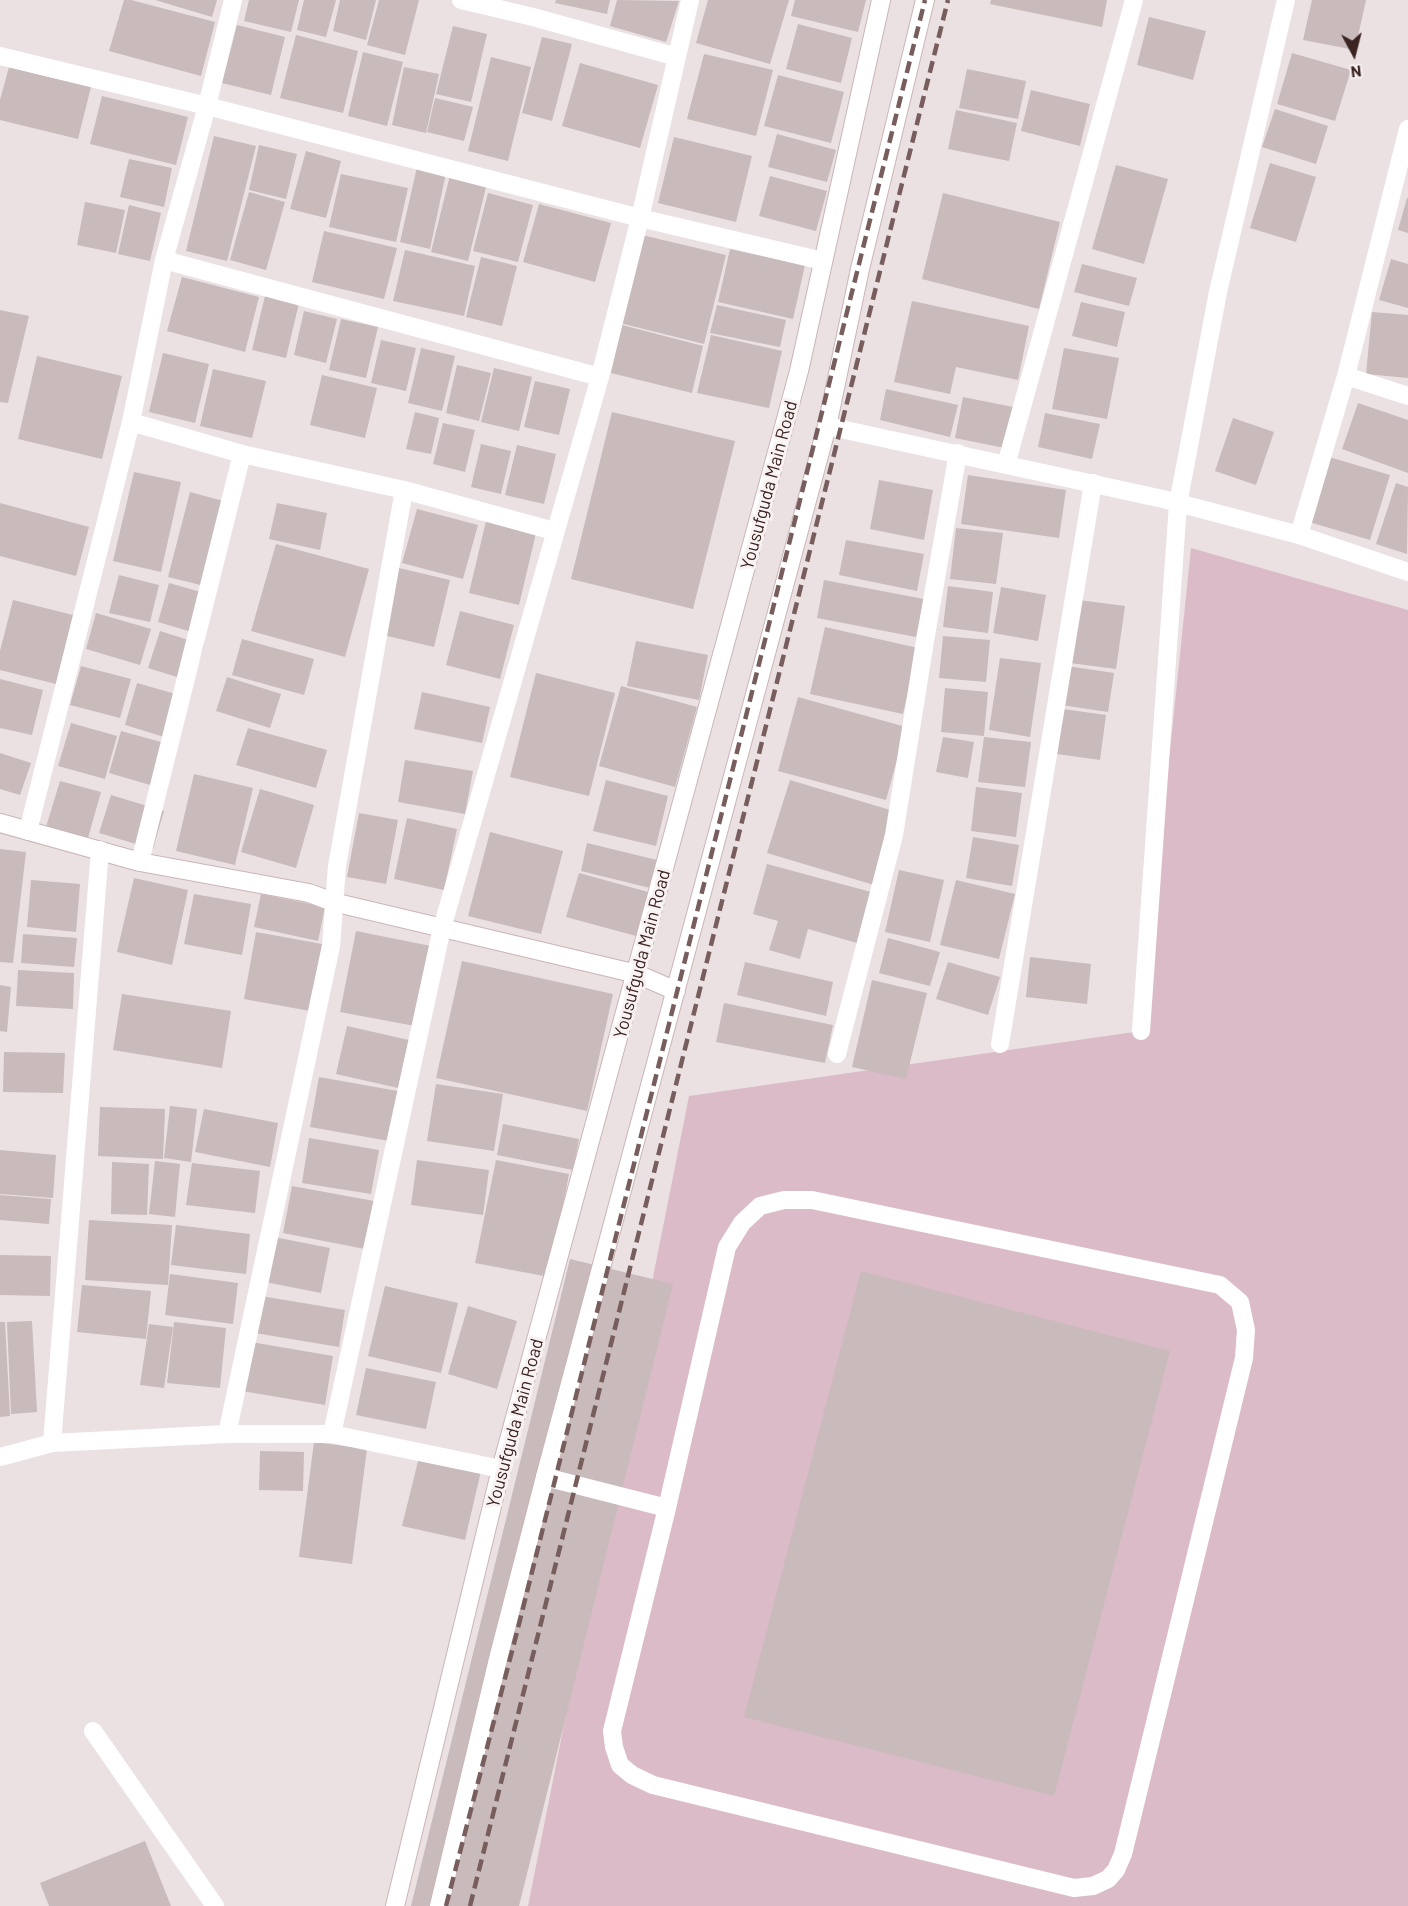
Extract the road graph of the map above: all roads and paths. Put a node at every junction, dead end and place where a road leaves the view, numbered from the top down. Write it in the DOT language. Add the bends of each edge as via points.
graph roads {
  1 [pos="233,0"];
  2 [pos="461,0"];
  3 [pos="690,0"];
  4 [pos="881,0"];
  5 [pos="925,0"];
  6 [pos="1134,0"];
  7 [pos="1287,0"];
  8 [pos="536,9"];
  9 [pos="0,56"];
  10 [pos="677,57"];
  11 [pos="207,106"];
  12 [pos="1408,129"];
  13 [pos="640,218"];
  14 [pos="164,260"];
  15 [pos="823,261"];
  16 [pos="1346,376"];
  17 [pos="600,377"];
  18 [pos="1408,396"];
  19 [pos="131,422"];
  20 [pos="827,426"];
  21 [pos="958,453"];
  22 [pos="242,454"];
  23 [pos="1006,465"];
  24 [pos="1093,483"];
  25 [pos="404,490"];
  26 [pos="1178,504"];
  27 [pos="554,531"];
  28 [pos="1299,536"];
  29 [pos="1408,572"];
  30 [pos="0,824"];
  31 [pos="28,831"];
  32 [pos="100,850"];
  33 [pos="140,862"];
  34 [pos="333,902"];
  35 [pos="442,928"];
  36 [pos="637,974"];
  37 [pos="676,991"];
  38 [pos="1141,1031"];
  39 [pos="1000,1044"];
  40 [pos="837,1054"];
  41 [pos="228,1434"];
  42 [pos="332,1434"];
  43 [pos="52,1443"];
  44 [pos="0,1457"];
  45 [pos="501,1469"];
  46 [pos="545,1477"];
  47 [pos="667,1508"];
  48 [pos="93,1731"];
  49 [pos="215,1906"];
  50 [pos="395,1906"];
  51 [pos="439,1906"];
  1 -- 11 [label="street"];
  2 -- 8 [label="street"];
  3 -- 10 [label="street"];
  4 -- 15 [label="street, Yousufguda Main Road"];
  5 -- 20 [label="street" via="860,269"];
  6 -- 23 [label="street"];
  7 -- 26 [label="street" via="1218,292"];
  8 -- 10 [label="street"];
  9 -- 11 [label="street"];
  10 -- 13 [label="street"];
  11 -- 13 [label="street"];
  11 -- 14 [label="street"];
  12 -- 16 [label="street"];
  13 -- 15 [label="street"];
  13 -- 17 [label="street"];
  14 -- 17 [label="street"];
  14 -- 19 [label="street"];
  15 -- 36 [label="street, Yousufguda Main Road" via="799,371"];
  16 -- 18 [label="street"];
  16 -- 28 [label="street"];
  17 -- 27 [label="street"];
  19 -- 22 [label="street"];
  19 -- 31 [label="street"];
  20 -- 21 [label="street"];
  20 -- 37 [label="street"];
  21 -- 23 [label="street"];
  21 -- 40 [label="street" via="894,835"];
  22 -- 25 [label="street"];
  22 -- 33 [label="street"];
  23 -- 24 [label="street"];
  24 -- 26 [label="street"];
  24 -- 39 [label="street"];
  25 -- 27 [label="street"];
  25 -- 34 [label="street"];
  26 -- 28 [label="street"];
  26 -- 38 [label="street"];
  27 -- 35 [label="street"];
  28 -- 29 [label="street"];
  30 -- 31 [label="street"];
  31 -- 32 [label="street"];
  32 -- 33 [label="street"];
  32 -- 43 [label="street"];
  33 -- 34 [label="street" via="309,893"];
  34 -- 35 [label="street"];
  34 -- 41 [label="street" via="331,946"];
  35 -- 36 [label="street"];
  35 -- 42 [label="street"];
  36 -- 37 [label="street"];
  36 -- 45 [label="street, Yousufguda Main Road"];
  37 -- 46 [label="street"];
  41 -- 42 [label="street"];
  41 -- 43 [label="street"];
  42 -- 45 [label="street"];
  43 -- 44 [label="street"];
  45 -- 50 [label="street, Yousufguda Main Road"];
  46 -- 47 [label="street"];
  46 -- 51 [label="street"];
  47 -- 47 [label="street" via="612,1731 620,1765 653,1785 1074,1888 1093,1886 1108,1879 1123,1854 1244,1358 1246,1330 1240,1302 1220,1285 812,1200 784,1200 760,1206 742,1223 728,1246"];
  48 -- 49 [label="street"];
}
